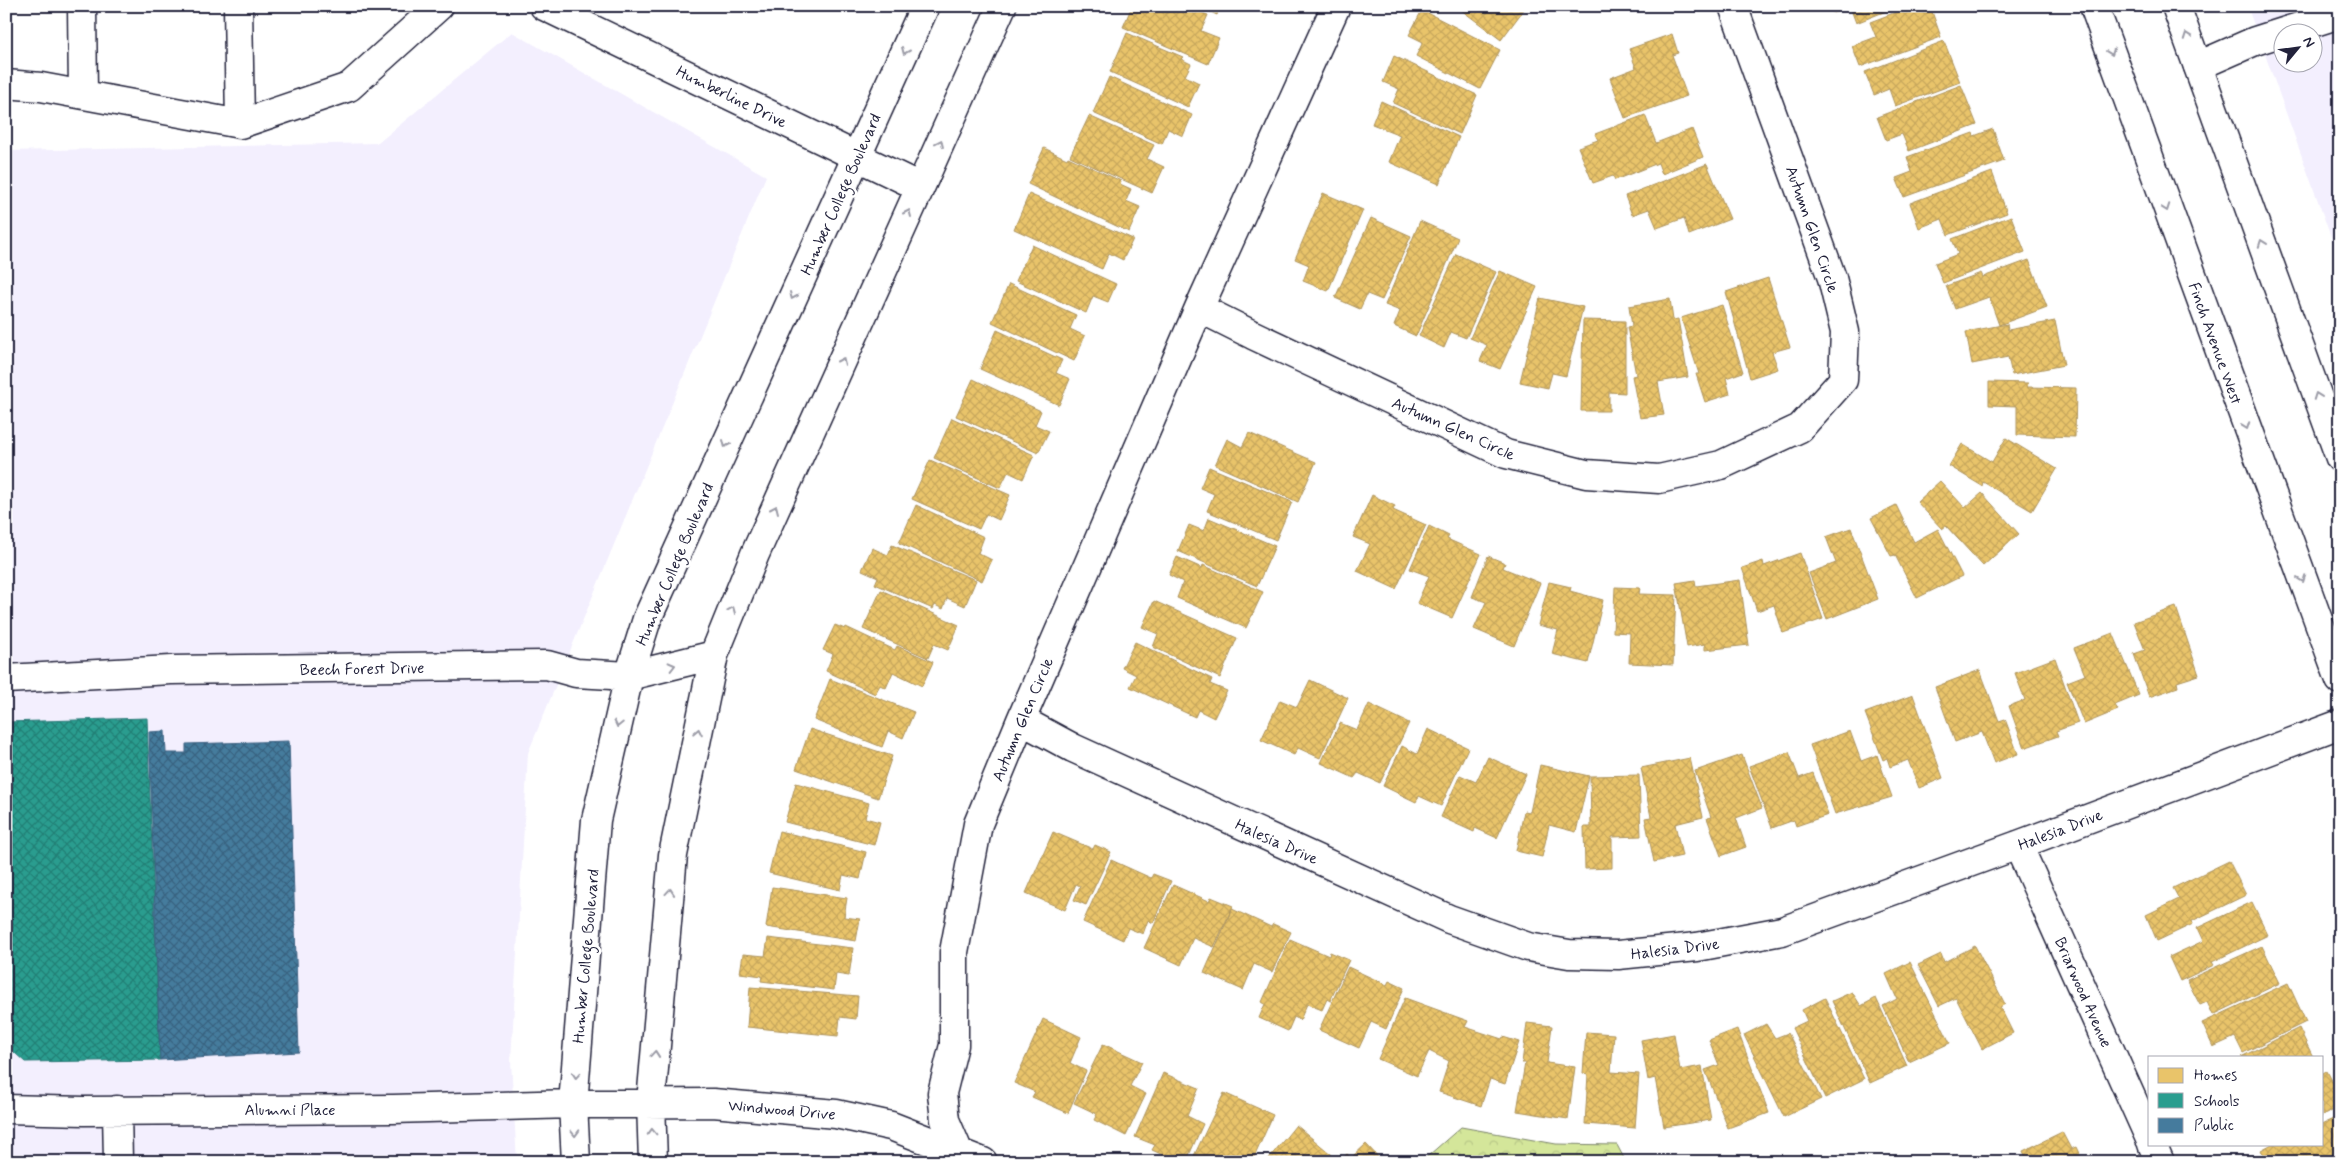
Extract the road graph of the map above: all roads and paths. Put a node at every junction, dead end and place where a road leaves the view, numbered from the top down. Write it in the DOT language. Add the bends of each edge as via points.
graph roads {
  1 [pos="82,6"];
  2 [pos="238,6"];
  3 [pos="439,6"];
  4 [pos="544,6"];
  5 [pos="925,6"];
  6 [pos="1002,6"];
  7 [pos="1336,6"];
  8 [pos="1733,6"];
  9 [pos="2094,6"];
  10 [pos="2176,6"];
  11 [pos="2340,14"];
  12 [pos="2198,66"];
  13 [pos="6,84"];
  14 [pos="83,94"];
  15 [pos="240,124"];
  16 [pos="857,156"];
  17 [pos="920,187"];
  18 [pos="1199,308"];
  19 [pos="2340,458"];
  20 [pos="714,655"];
  21 [pos="629,676"];
  22 [pos="6,679"];
  23 [pos="2340,680"];
  24 [pos="1021,720"];
  25 [pos="2340,724"];
  26 [pos="2018,845"];
  27 [pos="651,1102"];
  28 [pos="573,1104"];
  29 [pos="6,1109"];
  30 [pos="117,1110"];
  31 [pos="2148,1135"];
  32 [pos="2153,1146"];
  33 [pos="969,1158"];
  34 [pos="118,1162"];
  35 [pos="576,1162"];
  36 [pos="653,1162"];
  37 [pos="2160,1162"];
  1 -- 14 [label="street"];
  2 -- 15 [label="street"];
  3 -- 15 [label="street" via="350,87"];
  4 -- 16 [label="street, Humberline Drive"];
  5 -- 16 [label="street, Humber College Boulevard, one-way"];
  17 -- 6 [label="street, one-way"];
  7 -- 18 [label="street, Autumn Glen Circle"];
  8 -- 18 [label="street, Autumn Glen Circle" via="1832,278 1844,332 1843,380 1800,428 1721,465 1659,479 1586,474 1506,454"];
  9 -- 23 [label="street, Finch Avenue West, one-way"];
  12 -- 10 [label="street, one-way"];
  11 -- 12 [label="street" via="2255,41"];
  19 -- 12 [label="street, one-way"];
  13 -- 14 [label="street"];
  14 -- 15 [label="street"];
  16 -- 17 [label="street, Humberline Drive"];
  16 -- 21 [label="street, Humber College Boulevard, one-way" via="647,619"];
  20 -- 17 [label="street, one-way" via="755,554"];
  18 -- 24 [label="street, Autumn Glen Circle"];
  21 -- 20 [label="street, Beech Forest Drive, one-way"];
  27 -- 20 [label="street, one-way" via="674,855"];
  21 -- 22 [label="street, Beech Forest Drive" via="576,673 547,665 172,670"];
  21 -- 28 [label="street, Humber College Boulevard, one-way" via="596,820"];
  24 -- 26 [label="street, Halesia Drive" via="1073,748 1448,919 1528,947 1569,954 1618,955 1697,947 1782,931"];
  24 -- 33 [label="street, Autumn Glen Circle" via="978,824 954,952 954,1045 942,1093 945,1120"];
  25 -- 26 [label="street, Halesia Drive"];
  26 -- 31 [label="street, Briarwood Avenue"];
  27 -- 28 [label="street, Windwood Drive"];
  27 -- 33 [label="street, Windwood Drive" via="714,1103 836,1114 891,1126"];
  36 -- 27 [label="street, one-way"];
  28 -- 30 [label="street, Alumni Place" via="393,1109"];
  28 -- 35 [label="street, Humber College Boulevard, one-way"];
  29 -- 30 [label="street, Alumni Place"];
  30 -- 34 [label="street"];
  32 -- 37 [label="street"];
}
